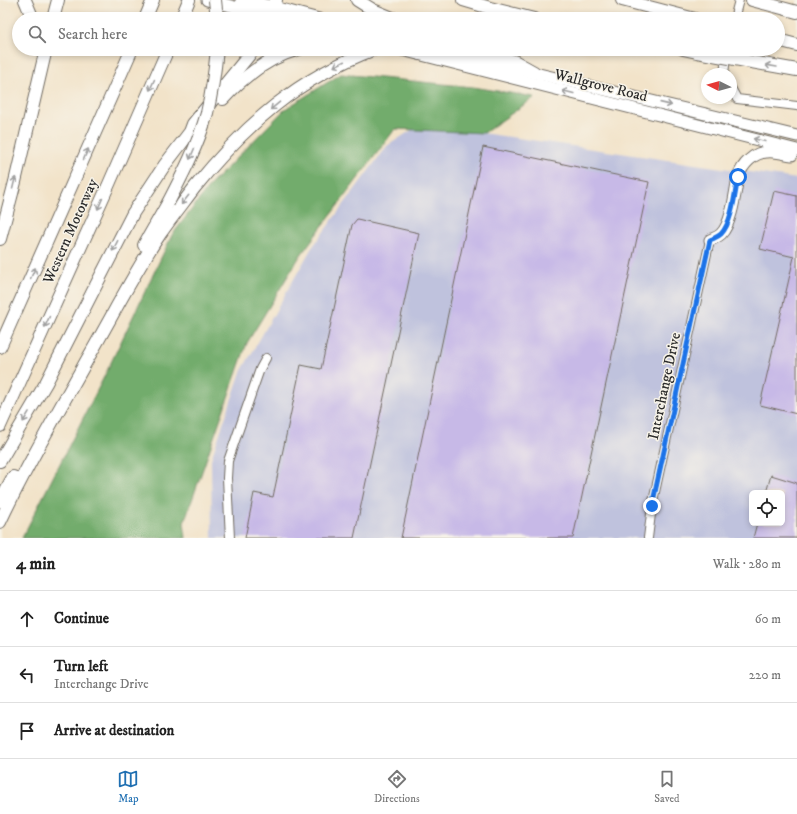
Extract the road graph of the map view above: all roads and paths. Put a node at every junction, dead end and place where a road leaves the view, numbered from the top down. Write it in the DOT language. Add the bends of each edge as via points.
graph roads {
  1 [pos="25,0"];
  2 [pos="58,0"];
  3 [pos="153,0"];
  4 [pos="189,0"];
  5 [pos="207,0"];
  6 [pos="241,0"];
  7 [pos="357,0"];
  8 [pos="463,0"];
  9 [pos="622,0"];
  10 [pos="739,0"];
  11 [pos="756,1"];
  12 [pos="217,2"];
  13 [pos="30,12"];
  14 [pos="55,12"];
  15 [pos="148,12"];
  16 [pos="184,12"];
  17 [pos="275,12"];
  18 [pos="378,12"];
  19 [pos="506,12"];
  20 [pos="668,12"];
  21 [pos="736,12"];
  22 [pos="797,12"];
  23 [pos="785,42"];
  24 [pos="797,45"];
  25 [pos="37,56"];
  26 [pos="44,56"];
  27 [pos="129,56"];
  28 [pos="165,56"];
  29 [pos="216,56"];
  30 [pos="249,56"];
  31 [pos="279,56"];
  32 [pos="358,56"];
  33 [pos="426,56"];
  34 [pos="465,56"];
  35 [pos="498,56"];
  36 [pos="719,56"];
  37 [pos="726,56"];
  38 [pos="725,68"];
  39 [pos="41,70"];
  40 [pos="797,70"];
  41 [pos="534,72"];
  42 [pos="737,97"];
  43 [pos="797,106"];
  44 [pos="190,132"];
  45 [pos="797,136"];
  46 [pos="797,150"];
  47 [pos="797,156"];
  48 [pos="0,240"];
  49 [pos="710,240"];
  50 [pos="0,347"];
  51 [pos="266,358"];
  52 [pos="0,426"];
  53 [pos="0,461"];
  54 [pos="0,501"];
  55 [pos="0,522"];
  56 [pos="230,538"];
  57 [pos="648,538"];
  1 -- 13 [label="highway"];
  2 -- 14 [label="highway"];
  3 -- 15 [label="highway"];
  4 -- 16 [label="highway"];
  5 -- 12 [label="main road, bridge"];
  6 -- 17 [label="main road"];
  7 -- 18 [label="highway"];
  8 -- 19 [label="highway"];
  9 -- 20 [label="highway"];
  10 -- 21 [label="street"];
  11 -- 22 [label="highway"];
  12 -- 17 [label="main road"];
  23 -- 24 [label="highway"];
  25 -- 39 [label="highway"];
  26 -- 39 [label="highway"];
  50 -- 27 [label="highway, Western Motorway, one-way"];
  28 -- 52 [label="highway, Western Motorway, one-way"];
  29 -- 54 [label="highway, one-way, bridge" via="207,112 189,160 168,203"];
  30 -- 44 [label="highway" via="193,124"];
  31 -- 44 [label="highway" via="243,79 196,129"];
  32 -- 55 [label="highway, one-way" via="306,83 281,100 231,146 201,180 160,234 135,275 34,455"];
  46 -- 33 [label="main road, Wallgrove Road, one-way"];
  34 -- 41 [label="main road, Wallgrove Road"];
  35 -- 41 [label="highway"];
  40 -- 36 [label="highway, one-way, bridge"];
  37 -- 38 [label="street"];
  48 -- 39 [label="highway, one-way"];
  41 -- 45 [label="main road, Wallgrove Road, one-way"];
  42 -- 43 [label="street"];
  44 -- 53 [label="highway, one-way" via="134,212 46,383"];
  47 -- 49 [label="main road" via="766,151 746,163 740,170 728,224 721,234"];
  49 -- 57 [label="street, Interchange Drive" via="652,506"];
  51 -- 56 [label="street" via="228,461"];
}
